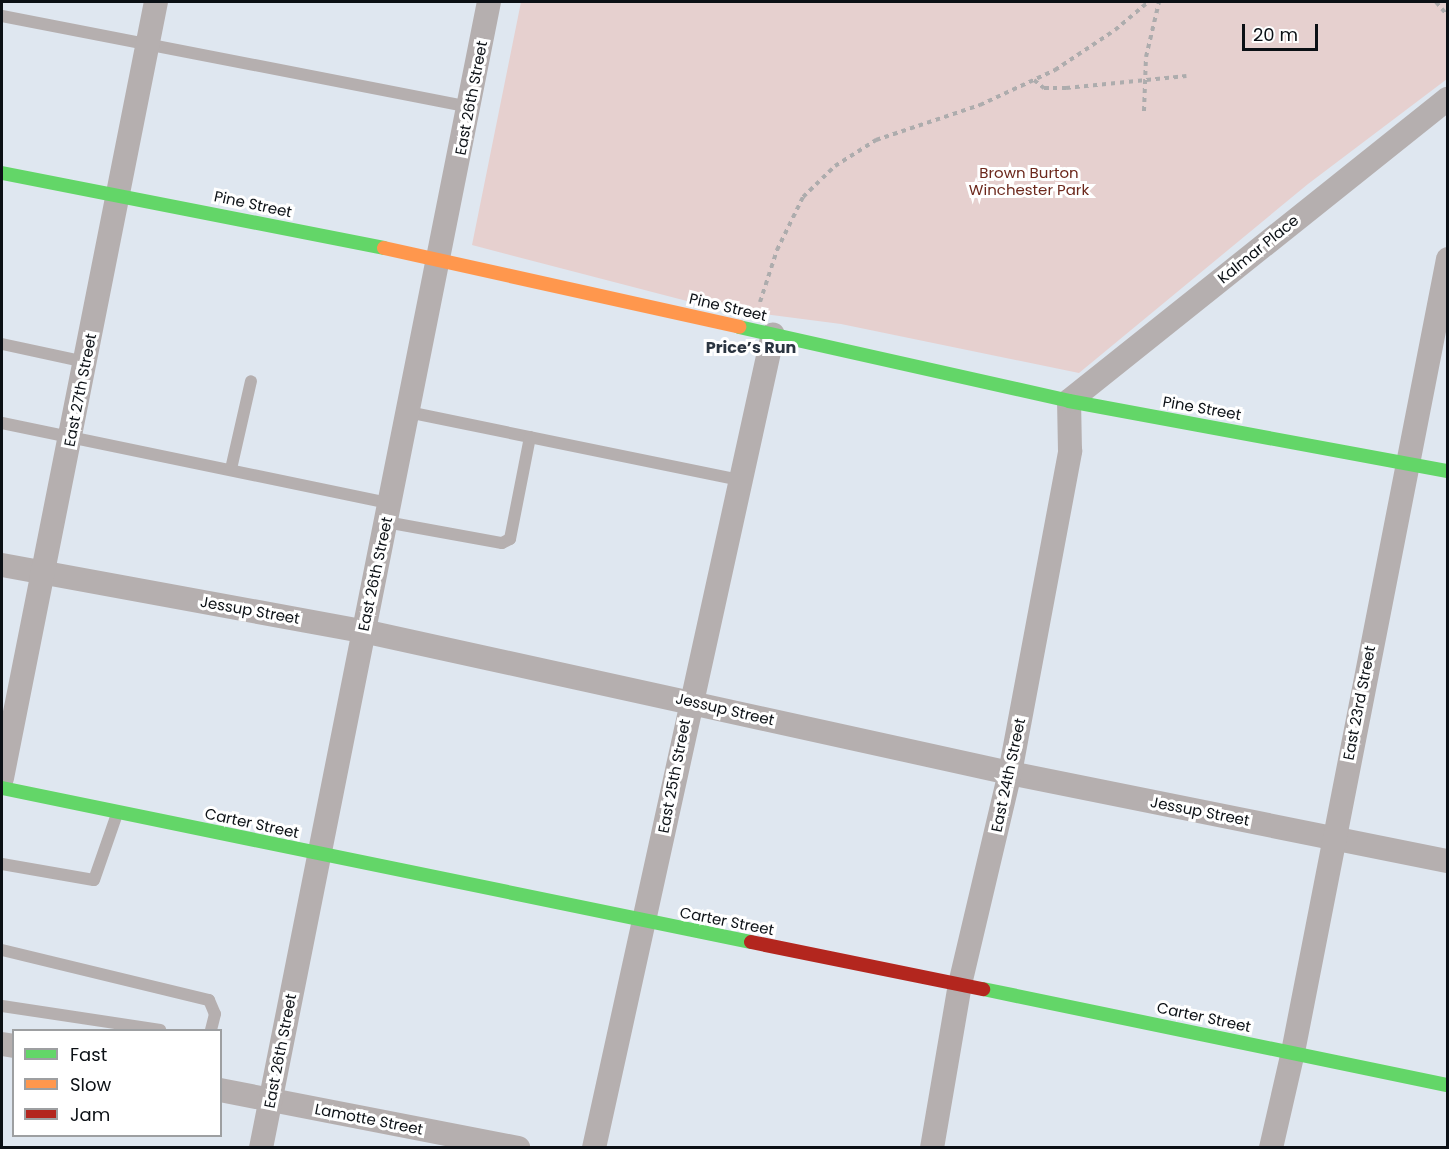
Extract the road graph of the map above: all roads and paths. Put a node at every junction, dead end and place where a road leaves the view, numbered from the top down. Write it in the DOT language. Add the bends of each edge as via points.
graph roads {
  1 [pos="156,2"];
  2 [pos="489,2"];
  3 [pos="1148,2"];
  4 [pos="1159,2"];
  5 [pos="1436,2"];
  6 [pos="2,16"];
  7 [pos="1448,16"];
  8 [pos="148,44"];
  9 [pos="1186,76"];
  10 [pos="1034,80"];
  11 [pos="1146,80"];
  12 [pos="1448,98"];
  13 [pos="469,107"];
  14 [pos="1144,111"];
  15 [pos="2,173"];
  16 [pos="120,193"];
  17 [pos="439,259"];
  18 [pos="1448,259"];
  19 [pos="760,303"];
  20 [pos="773,334"];
  21 [pos="2,344"];
  22 [pos="86,362"];
  23 [pos="251,381"];
  24 [pos="1069,400"];
  25 [pos="408,412"];
  26 [pos="2,423"];
  27 [pos="70,437"];
  28 [pos="530,437"];
  29 [pos="1407,462"];
  30 [pos="231,469"];
  31 [pos="1448,471"];
  32 [pos="739,480"];
  33 [pos="387,513"];
  34 [pos="2,565"];
  35 [pos="43,572"];
  36 [pos="363,631"];
  37 [pos="689,700"];
  38 [pos="1010,773"];
  39 [pos="2,778"];
  40 [pos="2,788"];
  41 [pos="117,812"];
  42 [pos="1332,837"];
  43 [pos="320,853"];
  44 [pos="1448,861"];
  45 [pos="2,864"];
  46 [pos="645,922"];
  47 [pos="2,950"];
  48 [pos="960,984"];
  49 [pos="2,1006"];
  50 [pos="153,1029"];
  51 [pos="211,1029"];
  52 [pos="1293,1052"];
  53 [pos="1448,1085"];
  54 [pos="222,1090"];
  55 [pos="270,1100"];
  56 [pos="261,1148"];
  57 [pos="518,1148"];
  58 [pos="594,1148"];
  59 [pos="932,1148"];
  60 [pos="1270,1148"];
  1 -- 8 [label="street, East 27th Street"];
  2 -- 13 [label="street, East 26th Street"];
  3 -- 10 [label="path" via="1115,30"];
  4 -- 11 [label="path" via="1151,24"];
  5 -- 7 [label="path"];
  6 -- 8 [label="lane"];
  8 -- 13 [label="lane"];
  8 -- 16 [label="street, East 27th Street"];
  9 -- 11 [label="path"];
  10 -- 11 [label="path" via="1044,88"];
  10 -- 19 [label="path" via="980,105 876,140 835,166 803,197 777,250"];
  11 -- 14 [label="path"];
  12 -- 24 [label="street, Kalmar Place"];
  13 -- 17 [label="street, East 26th Street"];
  15 -- 16 [label="street, Pine Street"];
  16 -- 17 [label="street, Pine Street"];
  16 -- 22 [label="street, East 27th Street"];
  17 -- 20 [label="street, Pine Street"];
  17 -- 25 [label="street, East 26th Street"];
  18 -- 29 [label="street, East 23rd Street"];
  20 -- 24 [label="street, Pine Street"];
  20 -- 32 [label="street, East 25th Street"];
  21 -- 22 [label="lane"];
  22 -- 27 [label="street, East 27th Street"];
  23 -- 30 [label="lane"];
  24 -- 29 [label="street, Pine Street"];
  24 -- 38 [label="street, East 24th Street" via="1070,451"];
  25 -- 28 [label="lane"];
  25 -- 33 [label="street, East 26th Street"];
  26 -- 27 [label="lane"];
  27 -- 30 [label="lane"];
  27 -- 35 [label="street, East 27th Street"];
  28 -- 32 [label="lane"];
  28 -- 33 [label="lane" via="510,539 502,543"];
  29 -- 31 [label="street, Pine Street"];
  29 -- 42 [label="street, East 23rd Street"];
  30 -- 33 [label="lane"];
  32 -- 37 [label="street, East 25th Street"];
  33 -- 36 [label="street, East 26th Street"];
  34 -- 35 [label="street, Jessup Street"];
  35 -- 36 [label="street, Jessup Street"];
  35 -- 39 [label="street, East 27th Street"];
  36 -- 37 [label="street, Jessup Street"];
  36 -- 43 [label="street, East 26th Street"];
  37 -- 38 [label="street, Jessup Street"];
  37 -- 46 [label="street, East 25th Street"];
  38 -- 42 [label="street, Jessup Street"];
  38 -- 48 [label="street, East 24th Street"];
  40 -- 41 [label="street, Carter Street"];
  41 -- 43 [label="street, Carter Street"];
  41 -- 45 [label="lane" via="93,880"];
  42 -- 44 [label="street, Jessup Street"];
  42 -- 52 [label="street, East 23rd Street"];
  43 -- 46 [label="street, Carter Street"];
  43 -- 55 [label="street, East 26th Street"];
  46 -- 48 [label="street, Carter Street"];
  46 -- 58 [label="street, East 25th Street"];
  47 -- 51 [label="lane" via="209,1000 215,1014"];
  48 -- 52 [label="street, Carter Street"];
  48 -- 59 [label="street, East 24th Street"];
  49 -- 50 [label="lane"];
  52 -- 53 [label="street, Carter Street"];
  52 -- 60 [label="street, East 23rd Street"];
  54 -- 55 [label="street, Lamotte Street"];
  55 -- 56 [label="street, East 26th Street"];
  55 -- 57 [label="street, Lamotte Street"];
}
